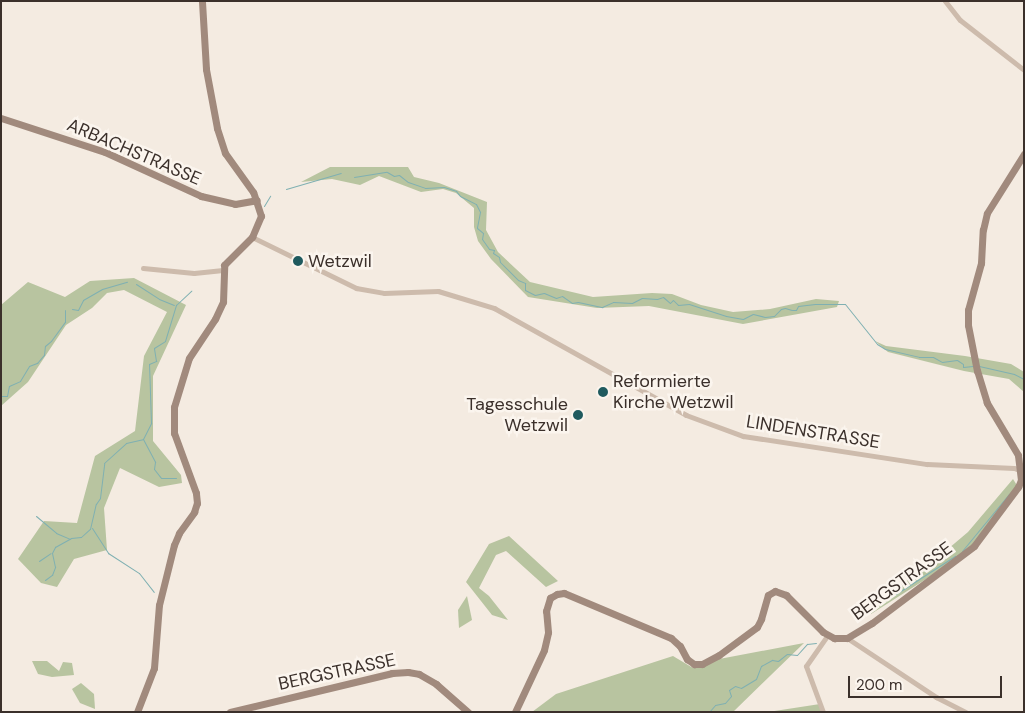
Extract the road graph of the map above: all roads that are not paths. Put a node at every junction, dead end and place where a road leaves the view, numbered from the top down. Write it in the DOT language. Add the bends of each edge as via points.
graph roads {
  1 [pos="202,1"];
  2 [pos="945,1"];
  3 [pos="1024,70"];
  4 [pos="1,118"];
  5 [pos="1024,154"];
  6 [pos="257,200"];
  7 [pos="252,237"];
  8 [pos="143,268"];
  9 [pos="223,270"];
  10 [pos="1022,472"];
  11 [pos="1021,485"];
  12 [pos="828,635"];
  13 [pos="847,638"];
  14 [pos="137,712"];
  15 [pos="230,712"];
  16 [pos="468,712"];
  17 [pos="515,712"];
  18 [pos="823,712"];
  19 [pos="965,712"];
  1 -- 6 [label="street" via="206,69 217,128 225,153"];
  2 -- 3 [label="street" via="960,20"];
  4 -- 6 [label="street, ARBACHSTRASSE" via="105,152 201,196 235,204"];
  5 -- 10 [label="street, BERGSTRASSE" via="987,213 981,263 968,310 977,371 996,421 1018,455"];
  6 -- 7 [label="street" via="261,216"];
  7 -- 9 [label="street" via="227,261"];
  7 -- 10 [label="street, LINDENSTRASSE" via="356,288 384,293 438,291 494,308 686,415 743,436 927,464 1014,468"];
  8 -- 9 [label="street" via="192,273"];
  9 -- 14 [label="street" via="222,302 215,319 189,358 174,407 174,433 197,503 174,545 159,605 154,668"];
  10 -- 11 [label="street, BERGSTRASSE"];
  11 -- 13 [label="street, BERGSTRASSE" via="974,546 872,623"];
  12 -- 13 [label="street, BERGSTRASSE"];
  12 -- 17 [label="street" via="786,595 775,591 768,594 757,627 712,659 694,664 671,638 564,593 557,594 550,598 546,611 548,632 544,650"];
  12 -- 18 [label="street" via="806,666"];
  13 -- 19 [label="street" via="936,697"];
  15 -- 16 [label="street, BERGSTRASSE" via="392,673 408,672 436,684"];
}
